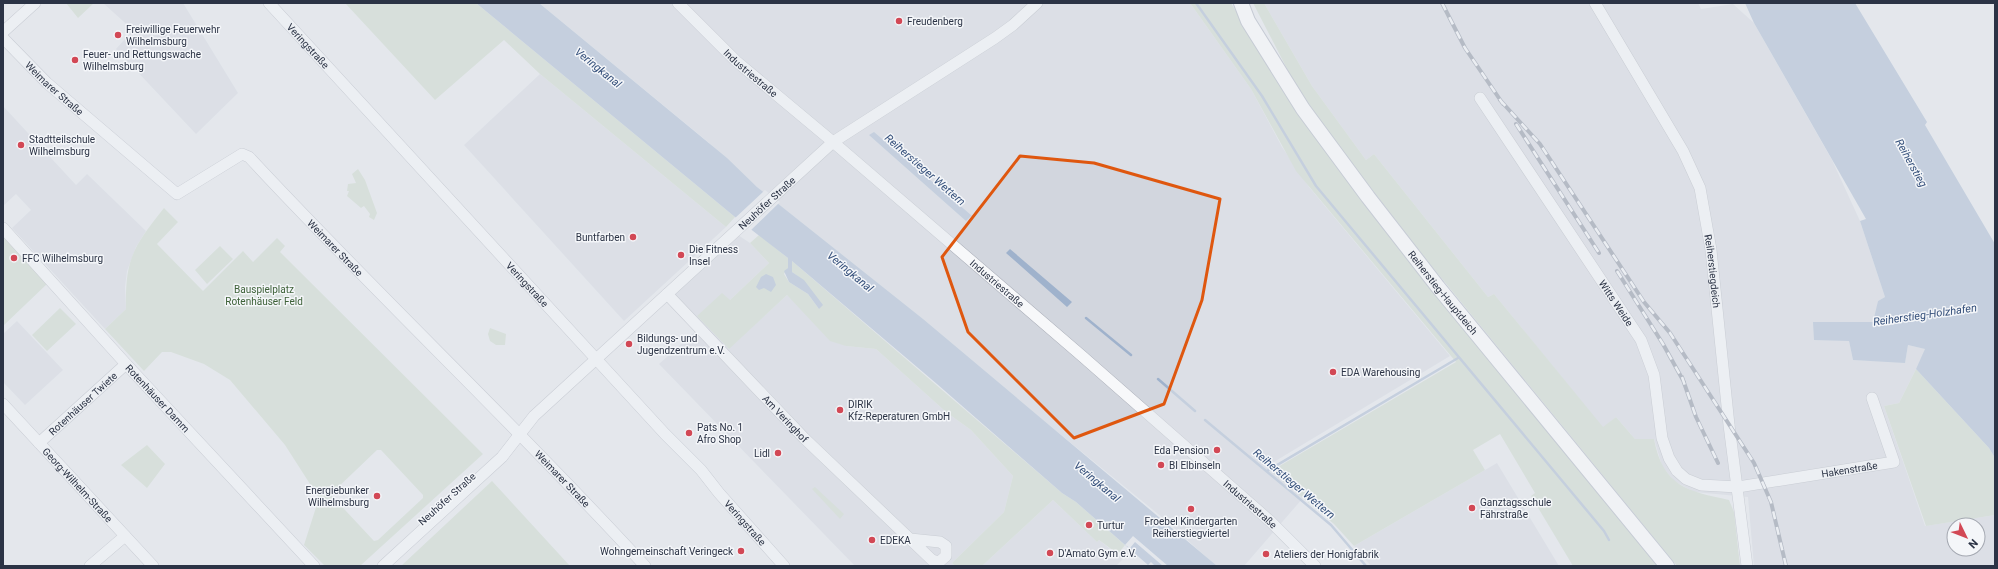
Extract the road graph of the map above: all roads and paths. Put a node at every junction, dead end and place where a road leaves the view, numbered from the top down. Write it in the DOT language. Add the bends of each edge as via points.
graph roads {
  1 [pos="35,3"];
  2 [pos="269,3"];
  3 [pos="678,3"];
  4 [pos="1038,3"];
  5 [pos="1241,3"];
  6 [pos="1595,3"];
  7 [pos="3,32"];
  8 [pos="3,38"];
  9 [pos="1480,98"];
  10 [pos="833,142"];
  11 [pos="3,228"];
  12 [pos="668,294"];
  13 [pos="596,360"];
  14 [pos="126,364"];
  15 [pos="1872,398"];
  16 [pos="3,404"];
  17 [pos="520,433"];
  18 [pos="39,443"];
  19 [pos="1738,487"];
  20 [pos="125,536"];
  21 [pos="910,539"];
  22 [pos="90,566"];
  23 [pos="152,566"];
  24 [pos="314,566"];
  25 [pos="375,566"];
  26 [pos="383,566"];
  27 [pos="645,566"];
  28 [pos="784,566"];
  29 [pos="1315,566"];
  30 [pos="1667,566"];
  31 [pos="1747,566"];
  1 -- 7 [label="street"];
  2 -- 13 [label="street, Veringstraße"];
  3 -- 10 [label="street, Industriestraße" via="736,61"];
  4 -- 10 [label="street, Neuhöfer Straße" via="995,38"];
  5 -- 30 [label="main road, Reiherstieg-Hauptdeich" via="1248,21 1303,109 1368,197 1438,287"];
  6 -- 19 [label="street, Reiherstiegdeich" via="1683,151 1700,188 1711,250"];
  8 -- 17 [label="street, Weimarer Straße" via="47,83 177,194 242,154 249,157 308,220"];
  9 -- 19 [label="street, Witts Weide" via="1641,340 1654,375 1662,438 1668,458 1686,479 1701,485"];
  10 -- 12 [label="street, Neuhöfer Straße"];
  10 -- 29 [label="street, Industriestraße" via="1270,521"];
  11 -- 14 [label="street, Rotenhäuser Damm"];
  12 -- 13 [label="street, Neuhöfer Straße"];
  12 -- 21 [label="street, Am Veringhof" via="804,438"];
  13 -- 17 [label="street, Neuhöfer Straße" via="534,416"];
  13 -- 28 [label="street, Veringstraße" via="701,470"];
  14 -- 18 [label="street, Rotenhäuser Twiete"];
  14 -- 24 [label="street, Rotenhäuser Damm"];
  15 -- 19 [label="street, Hakenstraße" via="1894,462"];
  16 -- 18 [label="street, Georg-Wilhelm-Straße"];
  17 -- 25 [label="street, Neuhöfer Straße"];
  17 -- 26 [label="street, Neuhöfer Straße" via="502,457"];
  17 -- 27 [label="street, Weimarer Straße"];
  18 -- 20 [label="street, Georg-Wilhelm-Straße"];
  19 -- 31 [label="street, Reiherstiegdeich"];
  20 -- 22 [label="street"];
  20 -- 23 [label="street, Georg-Wilhelm-Straße"];
}
